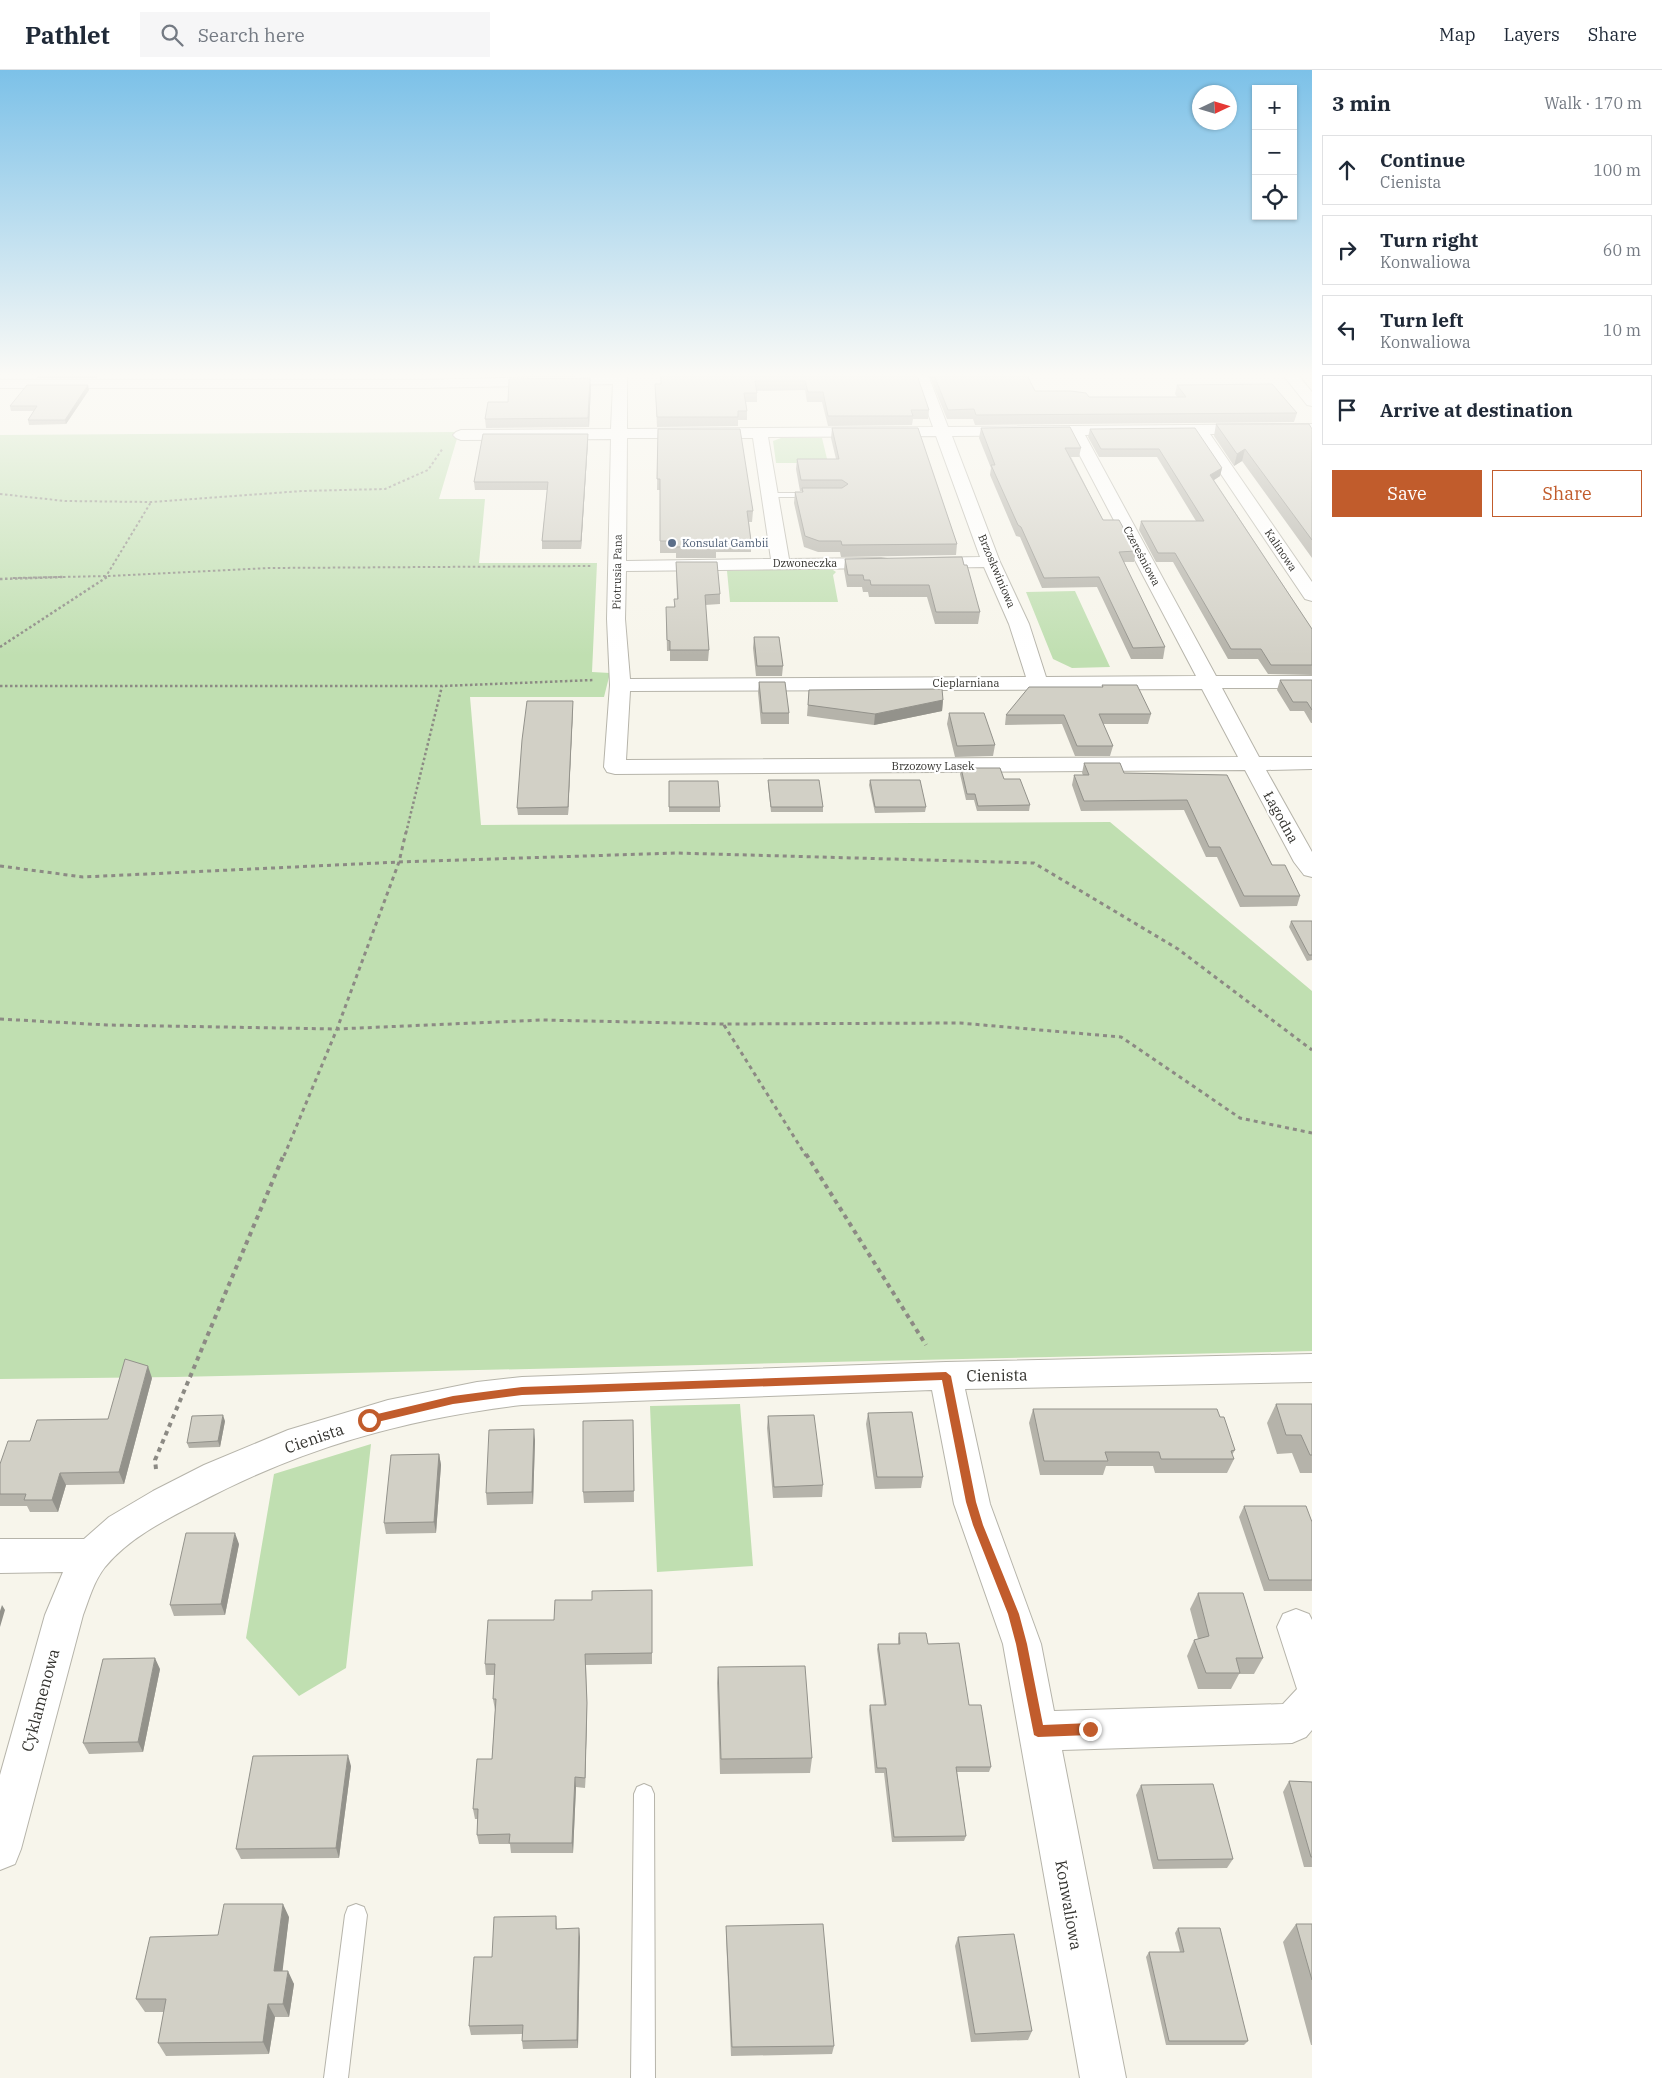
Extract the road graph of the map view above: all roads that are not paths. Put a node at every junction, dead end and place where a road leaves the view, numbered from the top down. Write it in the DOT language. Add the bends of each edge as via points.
graph roads {
  1 [pos="619,469"];
  2 [pos="766,469"];
  3 [pos="957,469"];
  4 [pos="1095,469"];
  5 [pos="1226,469"];
  6 [pos="770,495"];
  7 [pos="824,495"];
  8 [pos="992,562"];
  9 [pos="781,563"];
  10 [pos="618,566"];
  11 [pos="1312,595"];
  12 [pos="620,682"];
  13 [pos="1209,682"];
  14 [pos="1312,682"];
  15 [pos="1038,683"];
  16 [pos="1251,764"];
  17 [pos="1312,764"];
  18 [pos="615,767"];
  19 [pos="1312,870"];
  20 [pos="1312,1368"];
  21 [pos="946,1376"];
  22 [pos="0,1556"];
  23 [pos="91,1556"];
  24 [pos="1296,1627"];
  25 [pos="1312,1678"];
  26 [pos="1312,1701"];
  27 [pos="1038,1731"];
  28 [pos="644,1794"];
  29 [pos="0,1849"];
  30 [pos="356,1915"];
  31 [pos="336,2078"];
  32 [pos="643,2078"];
  33 [pos="1103,2078"];
  1 -- 10 [label="street, Piotrusia Pana"];
  2 -- 6 [label="street"];
  3 -- 8 [label="street, Brzoskwiniowa"];
  4 -- 13 [label="street, Czereśniowa"];
  5 -- 11 [label="street, Kalinowa"];
  6 -- 7 [label="lane"];
  6 -- 9 [label="street"];
  8 -- 9 [label="street, Dzwoneczka"];
  8 -- 15 [label="street, Brzoskwiniowa" via="1019,624"];
  9 -- 10 [label="street, Dzwoneczka"];
  10 -- 12 [label="street, Piotrusia Pana" via="616,619"];
  12 -- 15 [label="street, Cieplarniana"];
  12 -- 18 [label="street, Piotrusia Pana"];
  13 -- 14 [label="street, Cieplarniana"];
  13 -- 15 [label="street, Cieplarniana"];
  13 -- 16 [label="street, Łagodna"];
  16 -- 17 [label="street"];
  16 -- 18 [label="street, Brzozowy Lasek"];
  16 -- 19 [label="street, Łagodna"];
  20 -- 21 [label="street, Cienista"];
  21 -- 23 [label="street, Cienista" via="522,1391 453,1400 369,1420 307,1439 243,1464 158,1505 110,1538"];
  21 -- 27 [label="street, Konwaliowa" via="971,1502 1022,1644"];
  22 -- 23 [label="street"];
  23 -- 29 [label="street, Cyklamenowa" via="64,1615"];
  24 -- 25 [label="street"];
  26 -- 27 [label="street" via="1292,1724"];
  27 -- 33 [label="street, Konwaliowa"];
  28 -- 32 [label="lane"];
  30 -- 31 [label="lane"];
}
